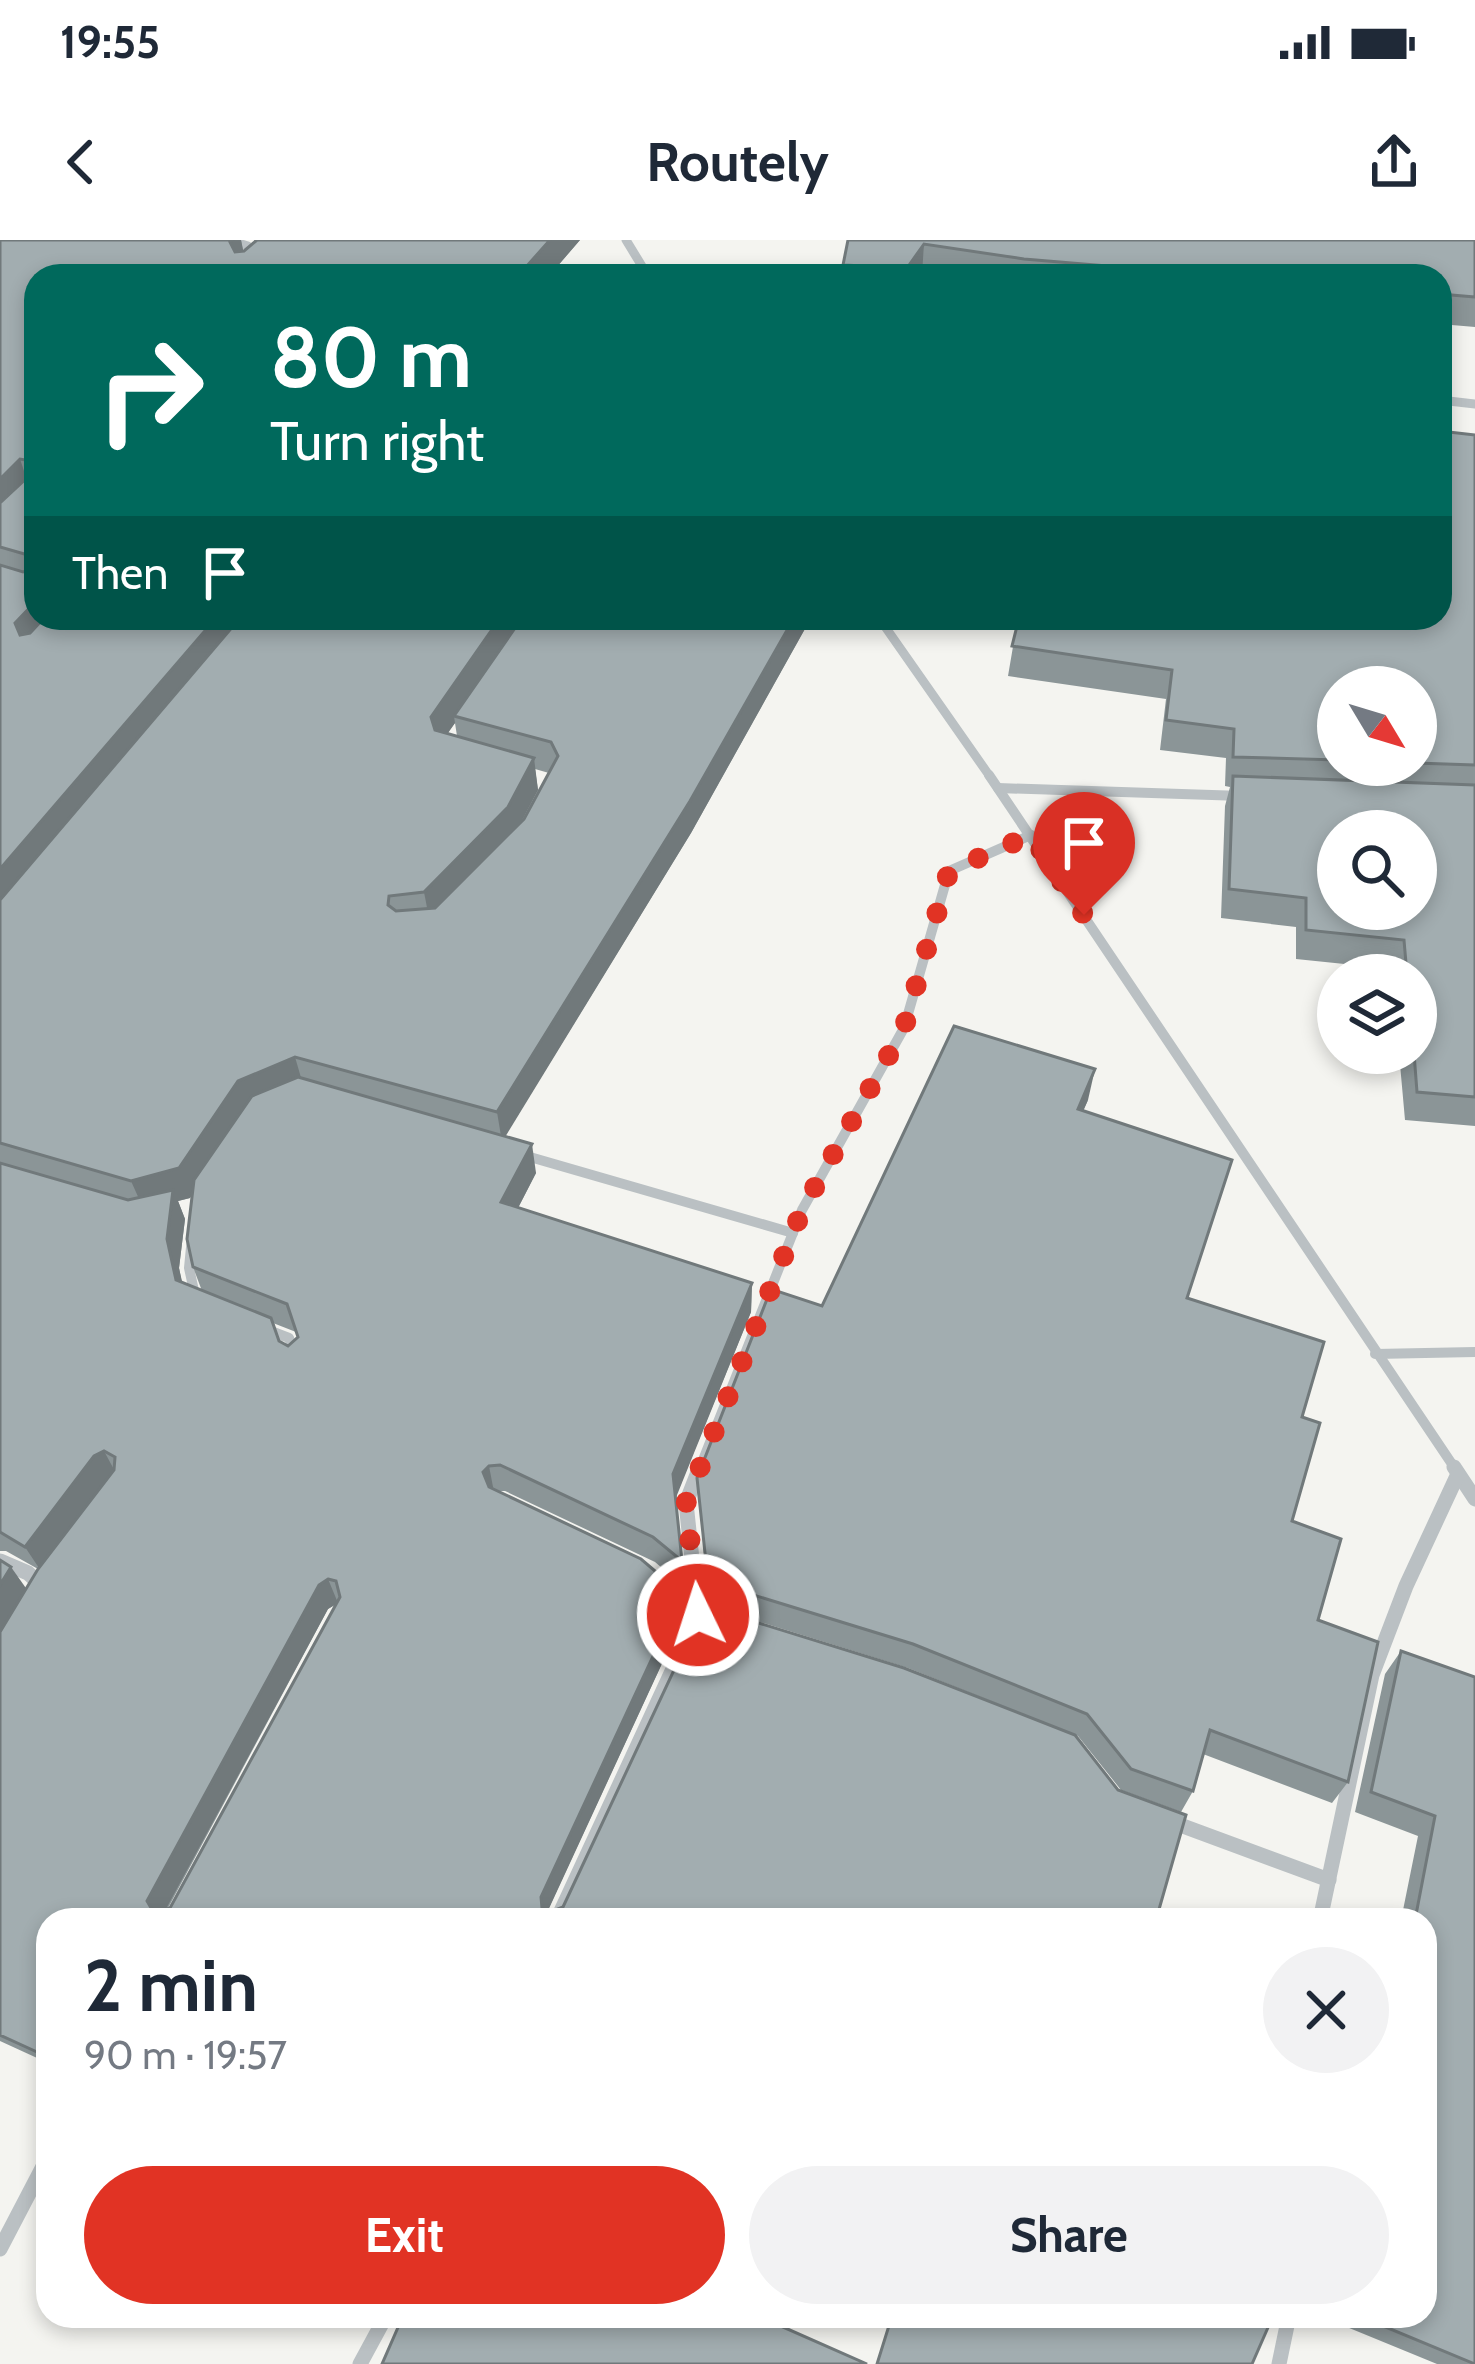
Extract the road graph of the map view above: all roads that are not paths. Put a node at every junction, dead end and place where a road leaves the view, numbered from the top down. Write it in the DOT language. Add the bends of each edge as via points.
graph roads {
  1 [pos="228,240"];
  2 [pos="256,264"];
  3 [pos="887,630"];
  4 [pos="998,788"];
  5 [pos="1263,796"];
  6 [pos="1031,835"];
  7 [pos="503,1150"];
  8 [pos="193,1227"];
  9 [pos="793,1233"];
  10 [pos="215,1310"];
  11 [pos="252,1324"];
  12 [pos="1475,1352"];
  13 [pos="1375,1354"];
  14 [pos="298,1364"];
  15 [pos="1458,1474"];
  16 [pos="1475,1498"];
  17 [pos="0,1561"];
  18 [pos="56,1571"];
  19 [pos="44,1587"];
  20 [pos="682,1601"];
  21 [pos="35,1602"];
  22 [pos="698,1615"];
  23 [pos="722,1620"];
  24 [pos="1157,1816"];
  25 [pos="1329,1880"];
  26 [pos="563,1908"];
  27 [pos="1323,1908"];
  28 [pos="36,2180"];
  29 [pos="0,2249"];
  30 [pos="380,2328"];
  31 [pos="1286,2328"];
  32 [pos="360,2364"];
  33 [pos="1279,2364"];
  1 -- 2 [label="street" via="248,246"];
  3 -- 4 [label="street"];
  4 -- 5 [label="street"];
  4 -- 6 [label="street"];
  6 -- 9 [label="street" via="949,871 904,1028"];
  6 -- 13 [label="street"];
  7 -- 9 [label="street"];
  8 -- 10 [label="street" via="196,1303"];
  9 -- 22 [label="street" via="686,1503"];
  11 -- 14 [label="street" via="289,1338"];
  12 -- 13 [label="street"];
  13 -- 15 [label="street"];
  15 -- 16 [label="street"];
  15 -- 25 [label="street" via="1372,1675"];
  17 -- 19 [label="street"];
  18 -- 19 [label="street"];
  19 -- 21 [label="street"];
  20 -- 22 [label="street"];
  22 -- 23 [label="street"];
  22 -- 26 [label="street"];
  24 -- 25 [label="street"];
  25 -- 27 [label="street"];
  28 -- 29 [label="street"];
  30 -- 32 [label="street"];
  31 -- 33 [label="street"];
}
